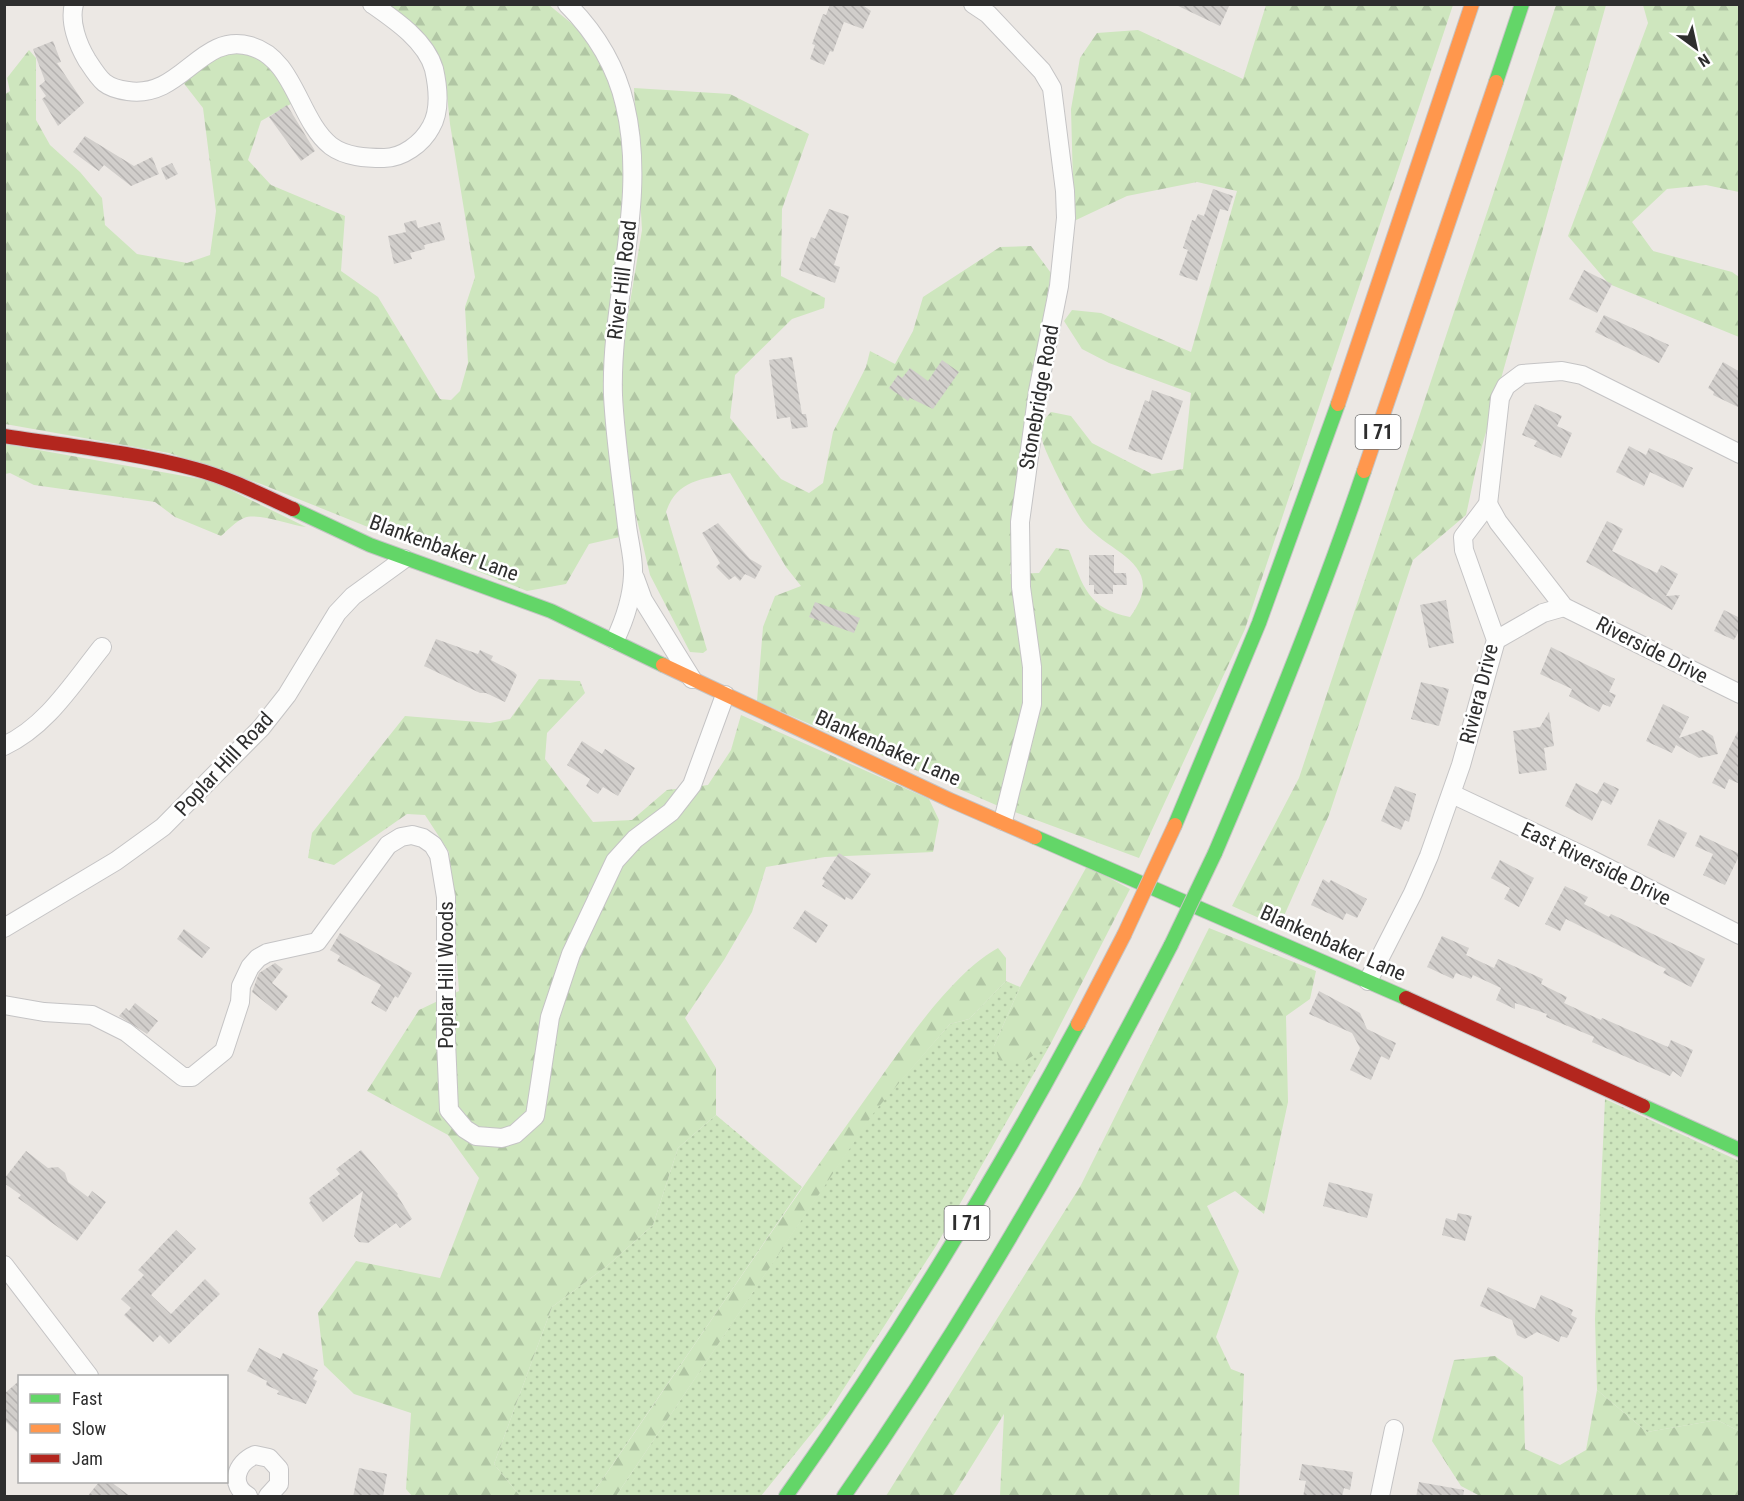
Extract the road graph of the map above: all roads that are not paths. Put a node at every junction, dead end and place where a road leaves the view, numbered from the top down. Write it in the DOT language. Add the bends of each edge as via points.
graph roads {
  1 [pos="74,4"];
  2 [pos="372,4"];
  3 [pos="567,4"];
  4 [pos="974,4"];
  5 [pos="1472,4"];
  6 [pos="1522,4"];
  7 [pos="4,436"];
  8 [pos="1740,454"];
  9 [pos="1488,504"];
  10 [pos="404,558"];
  11 [pos="633,573"];
  12 [pos="1564,607"];
  13 [pos="615,640"];
  14 [pos="1496,640"];
  15 [pos="102,647"];
  16 [pos="693,679"];
  17 [pos="1740,694"];
  18 [pos="725,695"];
  19 [pos="4,746"];
  20 [pos="1452,794"];
  21 [pos="1003,821"];
  22 [pos="4,928"];
  23 [pos="1740,935"];
  24 [pos="1368,981"];
  25 [pos="4,1005"];
  26 [pos="1740,1150"];
  27 [pos="4,1265"];
  28 [pos="87,1375"];
  29 [pos="1394,1429"];
  30 [pos="232,1466"];
  31 [pos="248,1497"];
  32 [pos="268,1497"];
  33 [pos="786,1497"];
  34 [pos="844,1497"];
  35 [pos="1380,1497"];
  1 -- 2 [label="street" via="71,13 79,47 99,79 111,89 145,93 162,88 217,48 233,43 249,45 267,52 331,146 366,158 393,158 414,147 431,127 438,105 437,83 431,60 417,42"];
  3 -- 11 [label="street, River Hill Road" via="598,41 616,75 627,117 629,221 613,366"];
  4 -- 21 [label="street, Stonebridge Road" via="1042,71 1052,88 1066,218 1059,286 1038,391 1020,522 1021,587 1032,668 1032,704"];
  5 -- 33 [label="main road, I 71, bridge" via="1299,518 1224,712 1175,825 1078,1026 979,1204 890,1346"];
  6 -- 34 [label="main road, I 71, bridge" via="1326,583 1215,853 1111,1065 1023,1221 940,1355"];
  7 -- 10 [label="main road, Blankenbaker Lane" via="197,469"];
  8 -- 9 [label="street" via="1582,375 1552,370 1522,374 1506,386 1500,398"];
  9 -- 12 [label="street, Riverside Drive"];
  9 -- 14 [label="street, Riviera Drive" via="1463,537 1464,550"];
  10 -- 13 [label="main road, Blankenbaker Lane" via="505,592"];
  10 -- 22 [label="street, Poplar Hill Road" via="337,613 292,687 261,728 163,827 116,861"];
  11 -- 13 [label="street, River Hill Road" via="625,620"];
  11 -- 16 [label="street, River Hill Road" via="643,600"];
  12 -- 14 [label="street" via="1543,613"];
  12 -- 17 [label="street, Riverside Drive"];
  13 -- 16 [label="main road, Blankenbaker Lane"];
  14 -- 20 [label="street, Riviera Drive"];
  15 -- 19 [label="street" via="37,726"];
  16 -- 18 [label="main road, Blankenbaker Lane"];
  18 -- 21 [label="main road, Blankenbaker Lane"];
  18 -- 25 [label="street, Poplar Hill Woods" via="692,785 670,812 635,839 615,861 571,954 550,1017 535,1116 515,1134 489,1139 476,1136 449,1110 446,897 439,855 433,845 412,835 388,845 317,942 258,958 241,986 240,1002 224,1051 192,1077 183,1077 126,1032 92,1015"];
  20 -- 23 [label="street, East Riverside Drive"];
  20 -- 24 [label="street, Riviera Drive" via="1413,893"];
  21 -- 24 [label="main road, Blankenbaker Lane"];
  24 -- 26 [label="main road, Blankenbaker Lane"];
  27 -- 28 [label="street"];
  29 -- 35 [label="street"];
  30 -- 31 [label="street" via="237,1483"];
  30 -- 32 [label="street" via="255,1455 275,1463 279,1484"];
}
